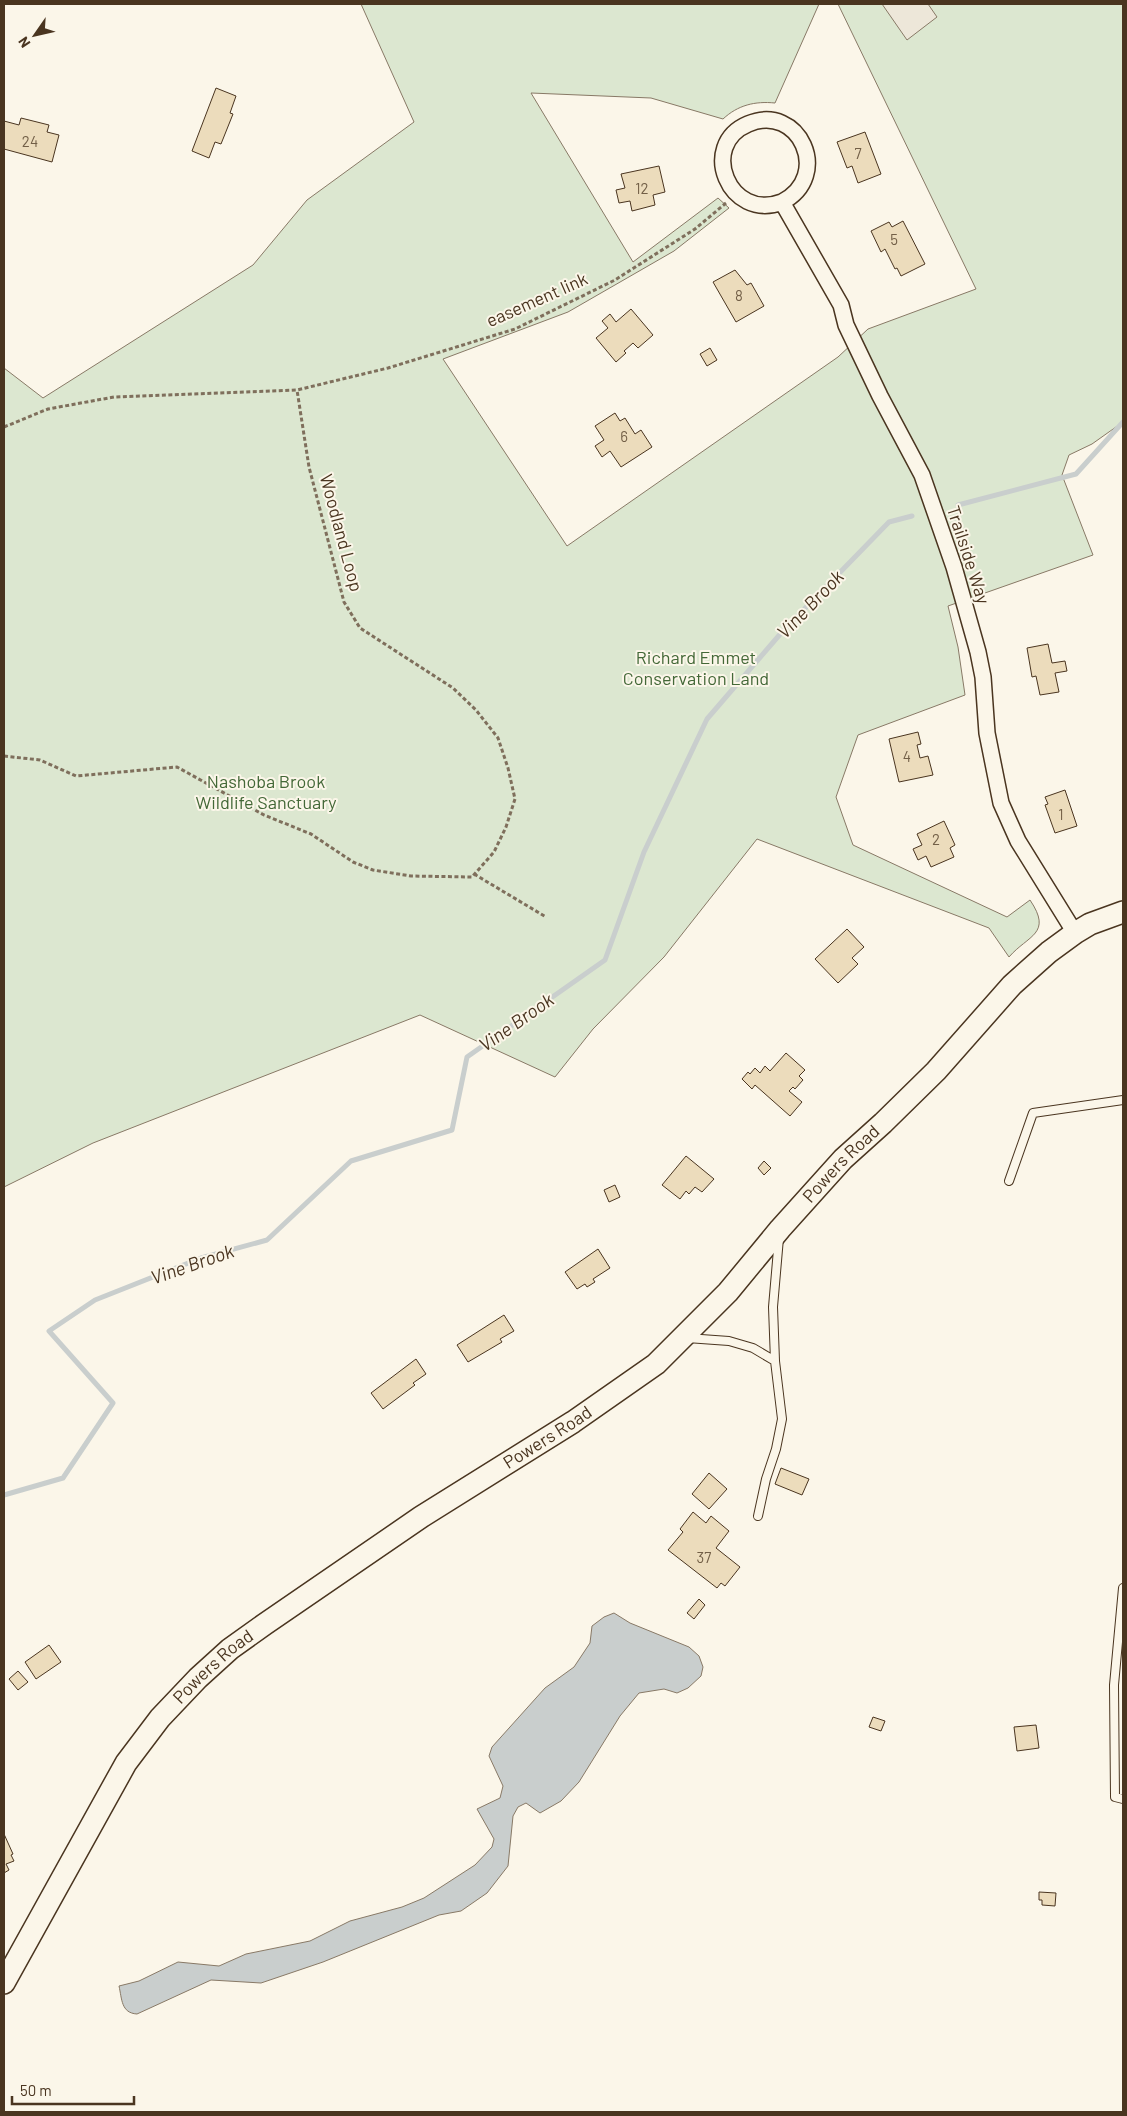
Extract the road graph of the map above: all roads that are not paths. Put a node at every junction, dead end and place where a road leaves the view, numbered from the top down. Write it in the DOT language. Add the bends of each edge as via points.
graph roads {
  1 [pos="782,202"];
  2 [pos="1123,912"];
  3 [pos="1075,933"];
  4 [pos="1123,1100"];
  5 [pos="1009,1181"];
  6 [pos="780,1229"];
  7 [pos="682,1338"];
  8 [pos="775,1361"];
  9 [pos="758,1516"];
  10 [pos="1123,1588"];
  11 [pos="1123,1799"];
  12 [pos="4,1983"];
  1 -- 1 [label="street" via="802,185 808,159 804,146 797,135 776,121 749,123 733,135 726,146 723,172 728,184 746,201 770,206"];
  1 -- 3 [label="street, Trailside Way" via="842,305 846,325 922,475 954,567 978,652 987,733 1001,803 1018,841"];
  2 -- 3 [label="main road, Powers Road"];
  3 -- 6 [label="main road, Powers Road" via="1012,985 936,1071 843,1159"];
  4 -- 5 [label="lane" via="1033,1113"];
  6 -- 7 [label="main road, Powers Road" via="728,1292"];
  6 -- 8 [label="lane" via="773,1307"];
  7 -- 8 [label="lane" via="729,1341 753,1348"];
  7 -- 12 [label="main road, Powers Road" via="656,1364 628,1385 421,1517 230,1649 198,1678 160,1718 126,1763"];
  8 -- 9 [label="lane" via="782,1419"];
  10 -- 11 [label="lane" via="1114,1685 1114,1741 1115,1798"];
}
